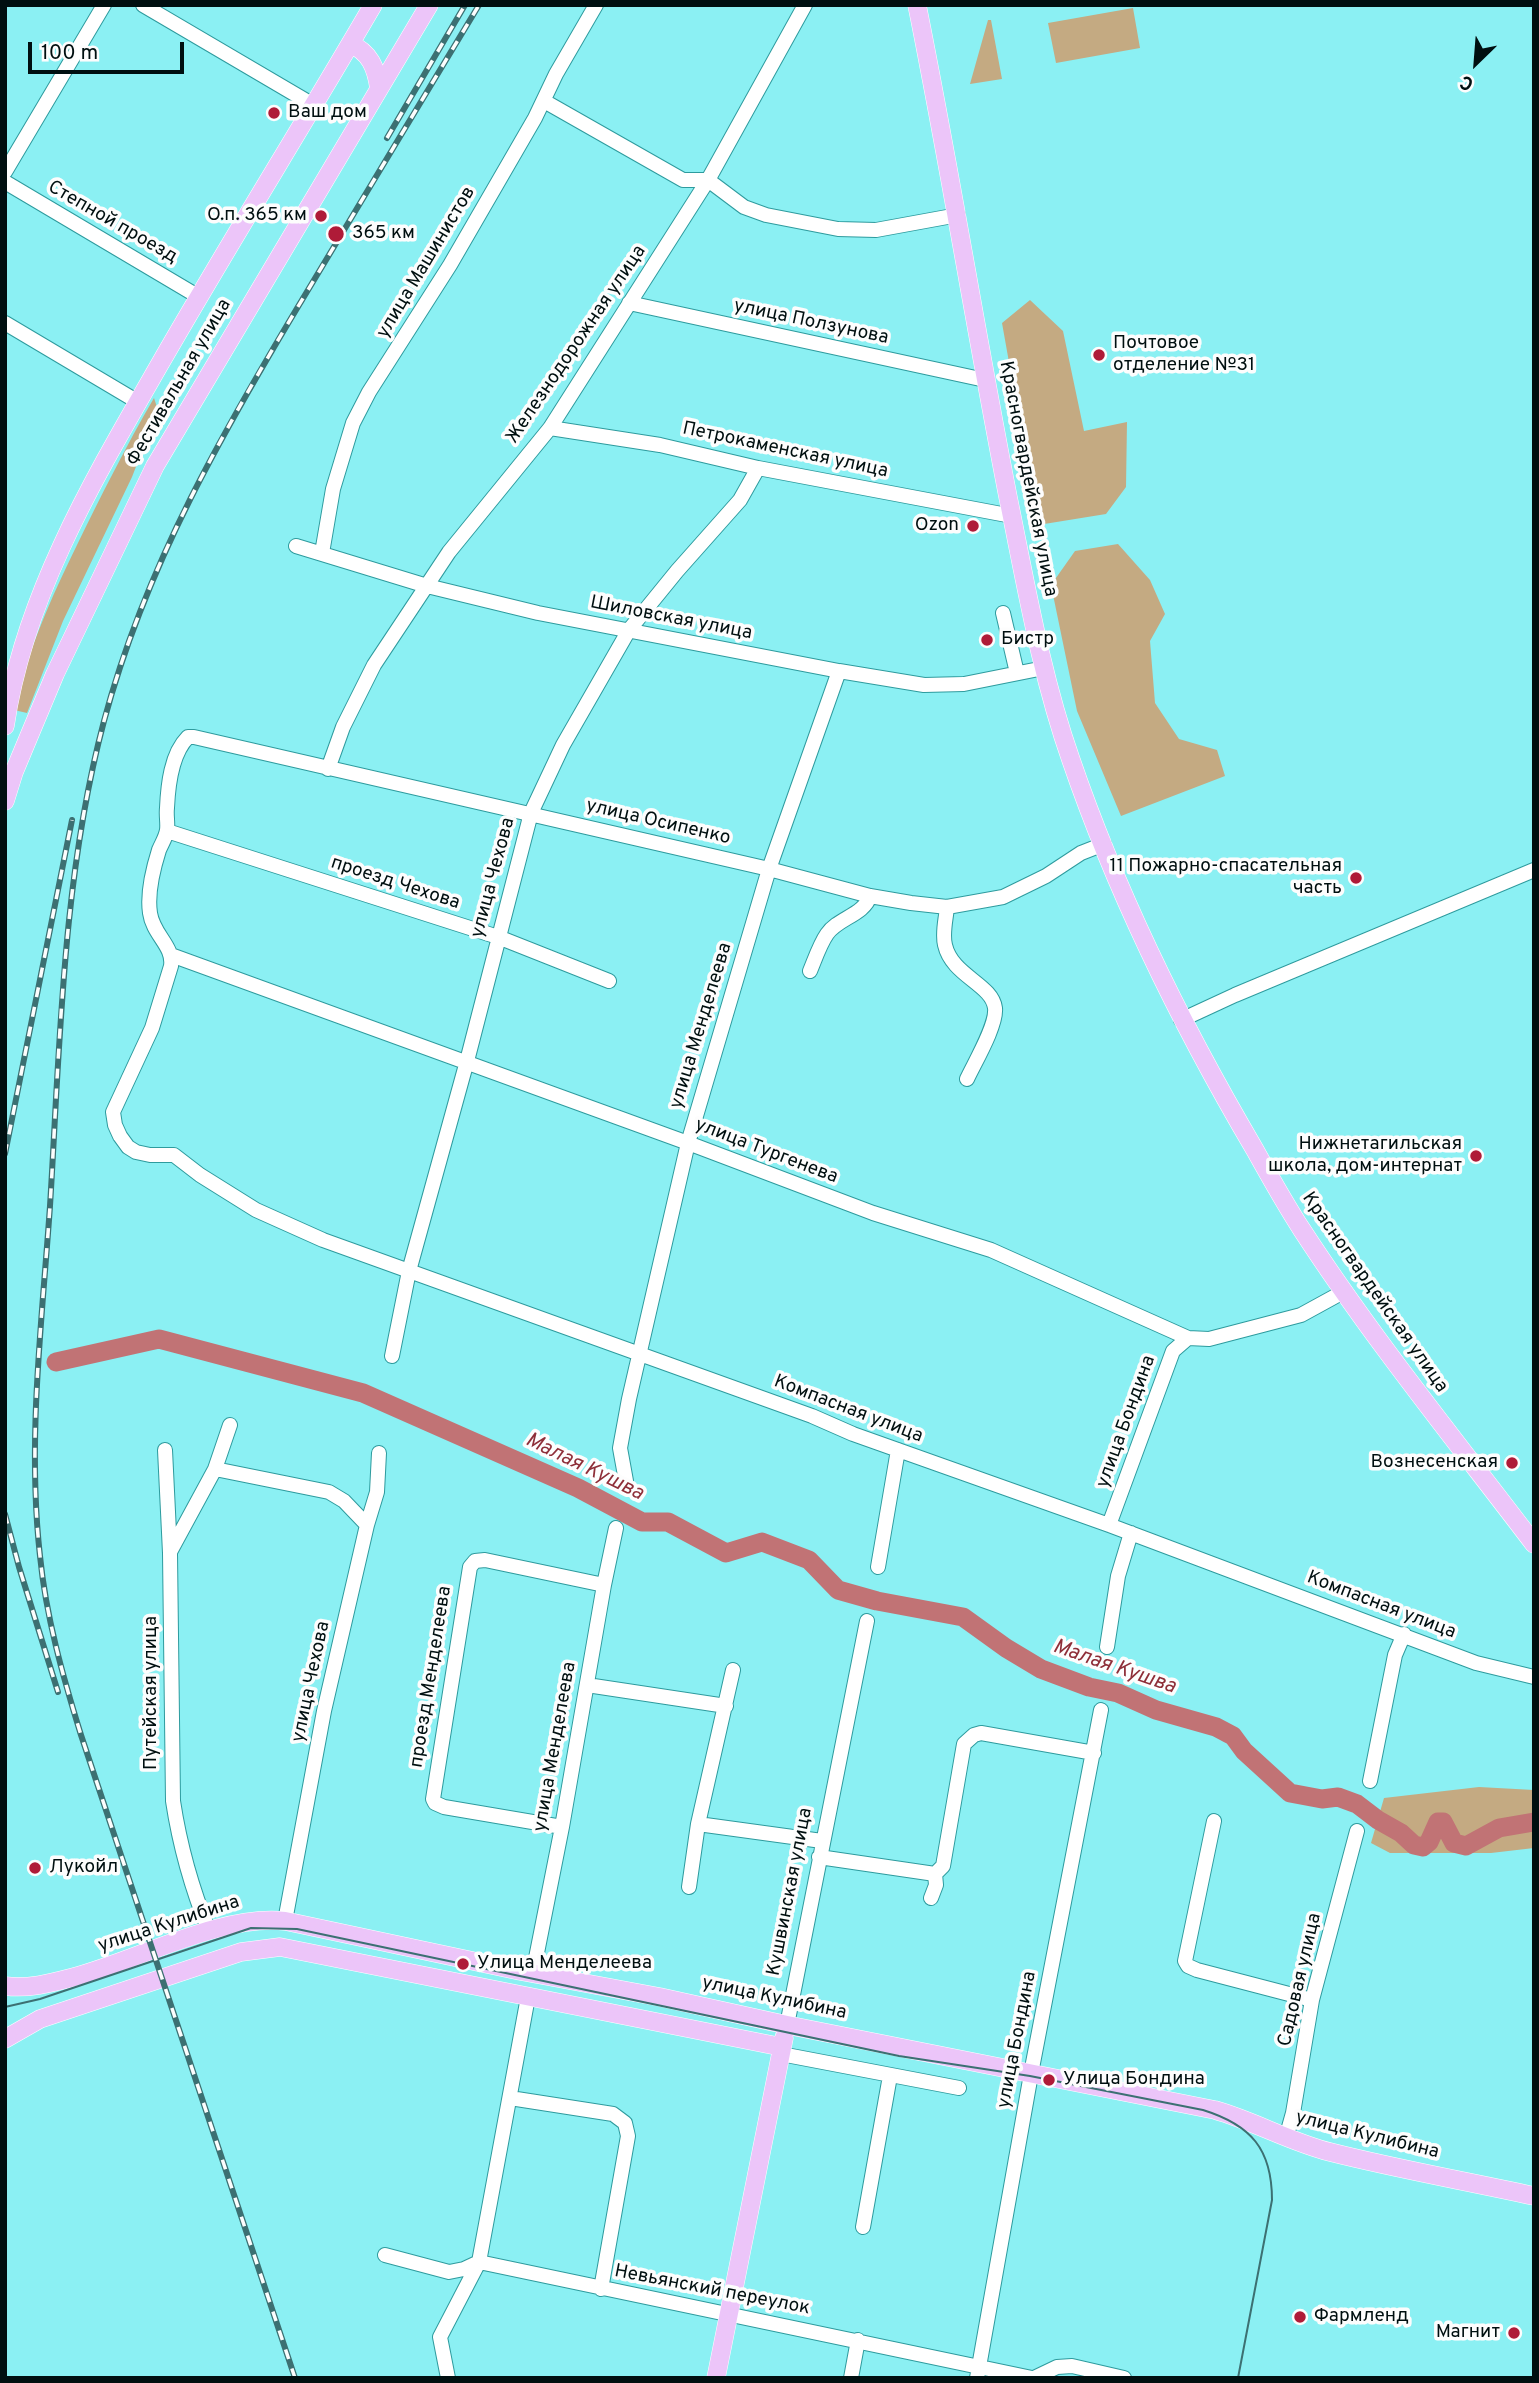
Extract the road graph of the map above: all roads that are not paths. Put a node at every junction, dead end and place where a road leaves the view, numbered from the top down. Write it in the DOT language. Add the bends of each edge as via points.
graph roads {
  1 [pos="104,5"];
  2 [pos="143,5"];
  3 [pos="373,5"];
  4 [pos="429,5"];
  5 [pos="596,5"];
  6 [pos="805,5"];
  7 [pos="917,5"];
  8 [pos="350,44"];
  9 [pos="379,88"];
  10 [pos="544,101"];
  11 [pos="315,106"];
  12 [pos="5,172"];
  13 [pos="708,180"];
  14 [pos="5,183"];
  15 [pos="958,215"];
  16 [pos="199,297"];
  17 [pos="629,303"];
  18 [pos="5,323"];
  19 [pos="985,380"];
  20 [pos="138,402"];
  21 [pos="550,428"];
  22 [pos="758,468"];
  23 [pos="1012,516"];
  24 [pos="296,546"];
  25 [pos="322,553"];
  26 [pos="427,586"];
  27 [pos="1003,613"];
  28 [pos="629,630"];
  29 [pos="1044,668"];
  30 [pos="839,671"];
  31 [pos="1017,673"];
  32 [pos="7,705"];
  33 [pos="5,726"];
  34 [pos="5,732"];
  35 [pos="28,738"];
  36 [pos="328,769"];
  37 [pos="5,801"];
  38 [pos="531,813"];
  39 [pos="167,831"];
  40 [pos="1104,844"];
  41 [pos="769,869"];
  42 [pos="1534,870"];
  43 [pos="870,896"];
  44 [pos="947,906"];
  45 [pos="498,937"];
  46 [pos="171,954"];
  47 [pos="810,971"];
  48 [pos="610,981"];
  49 [pos="1181,1020"];
  50 [pos="467,1061"];
  51 [pos="967,1079"];
  52 [pos="688,1143"];
  53 [pos="409,1271"];
  54 [pos="1343,1292"];
  55 [pos="1188,1338"];
  56 [pos="639,1354"];
  57 [pos="392,1356"];
  58 [pos="230,1424"];
  59 [pos="165,1450"];
  60 [pos="898,1450"];
  61 [pos="379,1452"];
  62 [pos="215,1469"];
  63 [pos="626,1481"];
  64 [pos="367,1525"];
  65 [pos="1109,1525"];
  66 [pos="616,1528"];
  67 [pos="1131,1533"];
  68 [pos="1534,1544"];
  69 [pos="170,1553"];
  70 [pos="878,1567"];
  71 [pos="604,1585"];
  72 [pos="867,1621"];
  73 [pos="1404,1634"];
  74 [pos="1107,1647"];
  75 [pos="733,1670"];
  76 [pos="1534,1677"];
  77 [pos="587,1685"];
  78 [pos="726,1706"];
  79 [pos="1101,1710"];
  80 [pos="1094,1753"];
  81 [pos="1370,1781"];
  82 [pos="1214,1821"];
  83 [pos="698,1824"];
  84 [pos="562,1827"];
  85 [pos="1357,1831"];
  86 [pos="822,1841"];
  87 [pos="819,1857"];
  88 [pos="935,1874"];
  89 [pos="689,1888"];
  90 [pos="931,1898"];
  91 [pos="285,1921"];
  92 [pos="209,1931"];
  93 [pos="533,1973"];
  94 [pos="5,1986"];
  95 [pos="528,1997"];
  96 [pos="1312,2000"];
  97 [pos="787,2025"];
  98 [pos="5,2039"];
  99 [pos="781,2050"];
  100 [pos="1031,2073"];
  101 [pos="890,2076"];
  102 [pos="959,2088"];
  103 [pos="510,2098"];
  104 [pos="1286,2138"];
  105 [pos="1534,2196"];
  106 [pos="863,2227"];
  107 [pos="386,2256"];
  108 [pos="479,2262"];
  109 [pos="601,2289"];
  110 [pos="730,2315"];
  111 [pos="858,2340"];
  112 [pos="978,2372"];
  113 [pos="448,2378"];
  114 [pos="716,2378"];
  115 [pos="851,2378"];
  116 [pos="1033,2378"];
  117 [pos="1124,2378"];
  1 -- 12 [label="street"];
  2 -- 11 [label="street"];
  3 -- 8 [label="main road, Фестивальная улица"];
  4 -- 9 [label="main road, Фестивальная улица"];
  5 -- 10 [label="street, улица Машинистов"];
  6 -- 13 [label="street, Железнодорожная улица"];
  7 -- 15 [label="main road, Красногвардейская улица"];
  8 -- 9 [label="main road" via="372,62"];
  8 -- 11 [label="main road, Фестивальная улица"];
  9 -- 35 [label="main road, Фестивальная улица" via="155,466 77,624"];
  10 -- 13 [label="street" via="682,180"];
  10 -- 25 [label="street, улица Машинистов" via="353,423"];
  11 -- 16 [label="main road, Фестивальная улица"];
  13 -- 15 [label="street" via="744,207 838,229 876,230"];
  13 -- 17 [label="street, Железнодорожная улица"];
  14 -- 16 [label="street, Степной проезд"];
  15 -- 19 [label="main road, Красногвардейская улица"];
  16 -- 20 [label="main road, Фестивальная улица"];
  17 -- 19 [label="street, улица Ползунова"];
  17 -- 21 [label="street, Железнодорожная улица"];
  18 -- 20 [label="street"];
  19 -- 23 [label="main road, Красногвардейская улица"];
  20 -- 32 [label="main road, Фестивальная улица" via="43,590"];
  21 -- 22 [label="street, Петрокаменская улица" via="660,445"];
  21 -- 26 [label="street, Железнодорожная улица" via="449,552"];
  22 -- 23 [label="street, Петрокаменская улица"];
  22 -- 28 [label="street, улица Чехова" via="740,500"];
  23 -- 29 [label="main road, Красногвардейская улица"];
  24 -- 25 [label="street, Шиловская улица"];
  25 -- 26 [label="street, Шиловская улица"];
  26 -- 28 [label="street, Шиловская улица"];
  26 -- 36 [label="street, Железнодорожная улица" via="374,665"];
  27 -- 31 [label="street"];
  28 -- 30 [label="street, Шиловская улица"];
  28 -- 38 [label="street, улица Чехова" via="563,745"];
  29 -- 31 [label="street, Шиловская улица"];
  29 -- 40 [label="main road, Красногвардейская улица" via="1071,760"];
  30 -- 31 [label="street, Шиловская улица" via="924,685 964,684"];
  30 -- 41 [label="street, улица Менделеева"];
  32 -- 33 [label="main road, Фестивальная улица"];
  34 -- 35 [label="main road"];
  35 -- 37 [label="main road, Фестивальная улица"];
  36 -- 38 [label="street, улица Осипенко"];
  36 -- 39 [label="street, улица Осипенко" via="188,737 173,766"];
  38 -- 41 [label="street, улица Осипенко"];
  38 -- 45 [label="street, улица Чехова"];
  39 -- 45 [label="street, проезд Чехова"];
  39 -- 46 [label="street" via="149,909 151,923"];
  40 -- 44 [label="street, улица Осипенко" via="1003,897"];
  40 -- 49 [label="main road, Красногвардейская улица"];
  41 -- 43 [label="street, улица Осипенко"];
  41 -- 52 [label="street, улица Менделеева"];
  42 -- 49 [label="street"];
  43 -- 44 [label="street, улица Осипенко"];
  43 -- 47 [label="street" via="862,909 826,934"];
  44 -- 51 [label="street" via="944,942 953,964 980,986 995,1008 993,1023"];
  45 -- 48 [label="street, проезд Чехова"];
  45 -- 50 [label="street, улица Чехова"];
  46 -- 50 [label="street, улица Тургенева"];
  46 -- 53 [label="street, Компасная улица" via="152,1028 113,1112 128,1147 136,1152 174,1155 256,1210"];
  49 -- 54 [label="main road, Красногвардейская улица" via="1300,1227"];
  50 -- 52 [label="street, улица Тургенева"];
  50 -- 53 [label="street, улица Чехова"];
  52 -- 55 [label="street, улица Тургенева" via="873,1213 991,1250"];
  52 -- 56 [label="street, улица Менделеева"];
  53 -- 56 [label="street, Компасная улица"];
  53 -- 57 [label="street, улица Чехова"];
  54 -- 55 [label="street, улица Тургенева" via="1301,1315 1209,1339"];
  54 -- 68 [label="main road, Красногвардейская улица"];
  55 -- 65 [label="street, улица Бондина" via="1172,1351"];
  56 -- 60 [label="street, Компасная улица"];
  56 -- 63 [label="street, улица Менделеева" via="620,1448"];
  58 -- 62 [label="street"];
  59 -- 69 [label="street, Путейская улица"];
  60 -- 65 [label="street, Компасная улица"];
  60 -- 70 [label="street"];
  61 -- 64 [label="street, улица Чехова" via="377,1492"];
  62 -- 64 [label="street" via="329,1492"];
  62 -- 69 [label="street"];
  64 -- 91 [label="street, улица Чехова" via="324,1711"];
  65 -- 67 [label="street, Компасная улица"];
  66 -- 71 [label="street, улица Менделеева"];
  67 -- 73 [label="street, Компасная улица"];
  67 -- 74 [label="street" via="1118,1576"];
  69 -- 92 [label="street, Путейская улица" via="173,1801 192,1888"];
  71 -- 77 [label="street, улица Менделеева"];
  71 -- 84 [label="street, проезд Менделеева" via="485,1560 470,1567 433,1799 444,1807"];
  72 -- 86 [label="street, Кушвинская улица"];
  73 -- 76 [label="street, Компасная улица" via="1476,1663"];
  73 -- 81 [label="street" via="1395,1655"];
  75 -- 78 [label="street"];
  77 -- 78 [label="street"];
  77 -- 84 [label="street, улица Менделеева"];
  78 -- 83 [label="street"];
  79 -- 80 [label="street, улица Бондина"];
  80 -- 88 [label="street" via="981,1733 967,1739 943,1866"];
  80 -- 100 [label="street, улица Бондина"];
  82 -- 96 [label="street" via="1185,1961 1197,1970"];
  83 -- 86 [label="street"];
  83 -- 89 [label="street"];
  84 -- 93 [label="street, улица Менделеева"];
  85 -- 96 [label="street, Садовая улица"];
  86 -- 87 [label="street, Кушвинская улица"];
  87 -- 88 [label="street"];
  87 -- 97 [label="street, Кушвинская улица"];
  88 -- 90 [label="street"];
  91 -- 92 [label="main road, улица Кулибина" via="254,1920"];
  91 -- 93 [label="main road, улица Кулибина"];
  92 -- 94 [label="main road, улица Кулибина" via="44,1985"];
  93 -- 97 [label="main road, улица Кулибина"];
  95 -- 98 [label="main road" via="268,1947 40,2020"];
  95 -- 99 [label="main road"];
  95 -- 103 [label="street"];
  96 -- 104 [label="street, Садовая улица"];
  97 -- 99 [label="main road, Кушвинская улица"];
  97 -- 100 [label="main road, улица Кулибина"];
  99 -- 101 [label="street"];
  99 -- 110 [label="main road, Кушвинская улица"];
  100 -- 104 [label="main road, улица Кулибина" via="1215,2110"];
  100 -- 112 [label="street, улица Бондина"];
  101 -- 102 [label="street"];
  101 -- 106 [label="street"];
  103 -- 108 [label="street"];
  103 -- 109 [label="street" via="614,2114 625,2123 628,2136"];
  104 -- 105 [label="main road, улица Кулибина" via="1329,2152"];
  107 -- 108 [label="street, Невьянский переулок" via="449,2272"];
  108 -- 109 [label="street, Невьянский переулок"];
  108 -- 113 [label="street" via="440,2337"];
  109 -- 110 [label="street, Невьянский переулок"];
  110 -- 111 [label="street, Невьянский переулок"];
  110 -- 114 [label="main road, Кушвинская улица"];
  111 -- 112 [label="street, Невьянский переулок"];
  111 -- 115 [label="street"];
  112 -- 116 [label="street, Невьянский переулок"];
  116 -- 117 [label="street, Невьянский переулок" via="1072,2366"];
}
